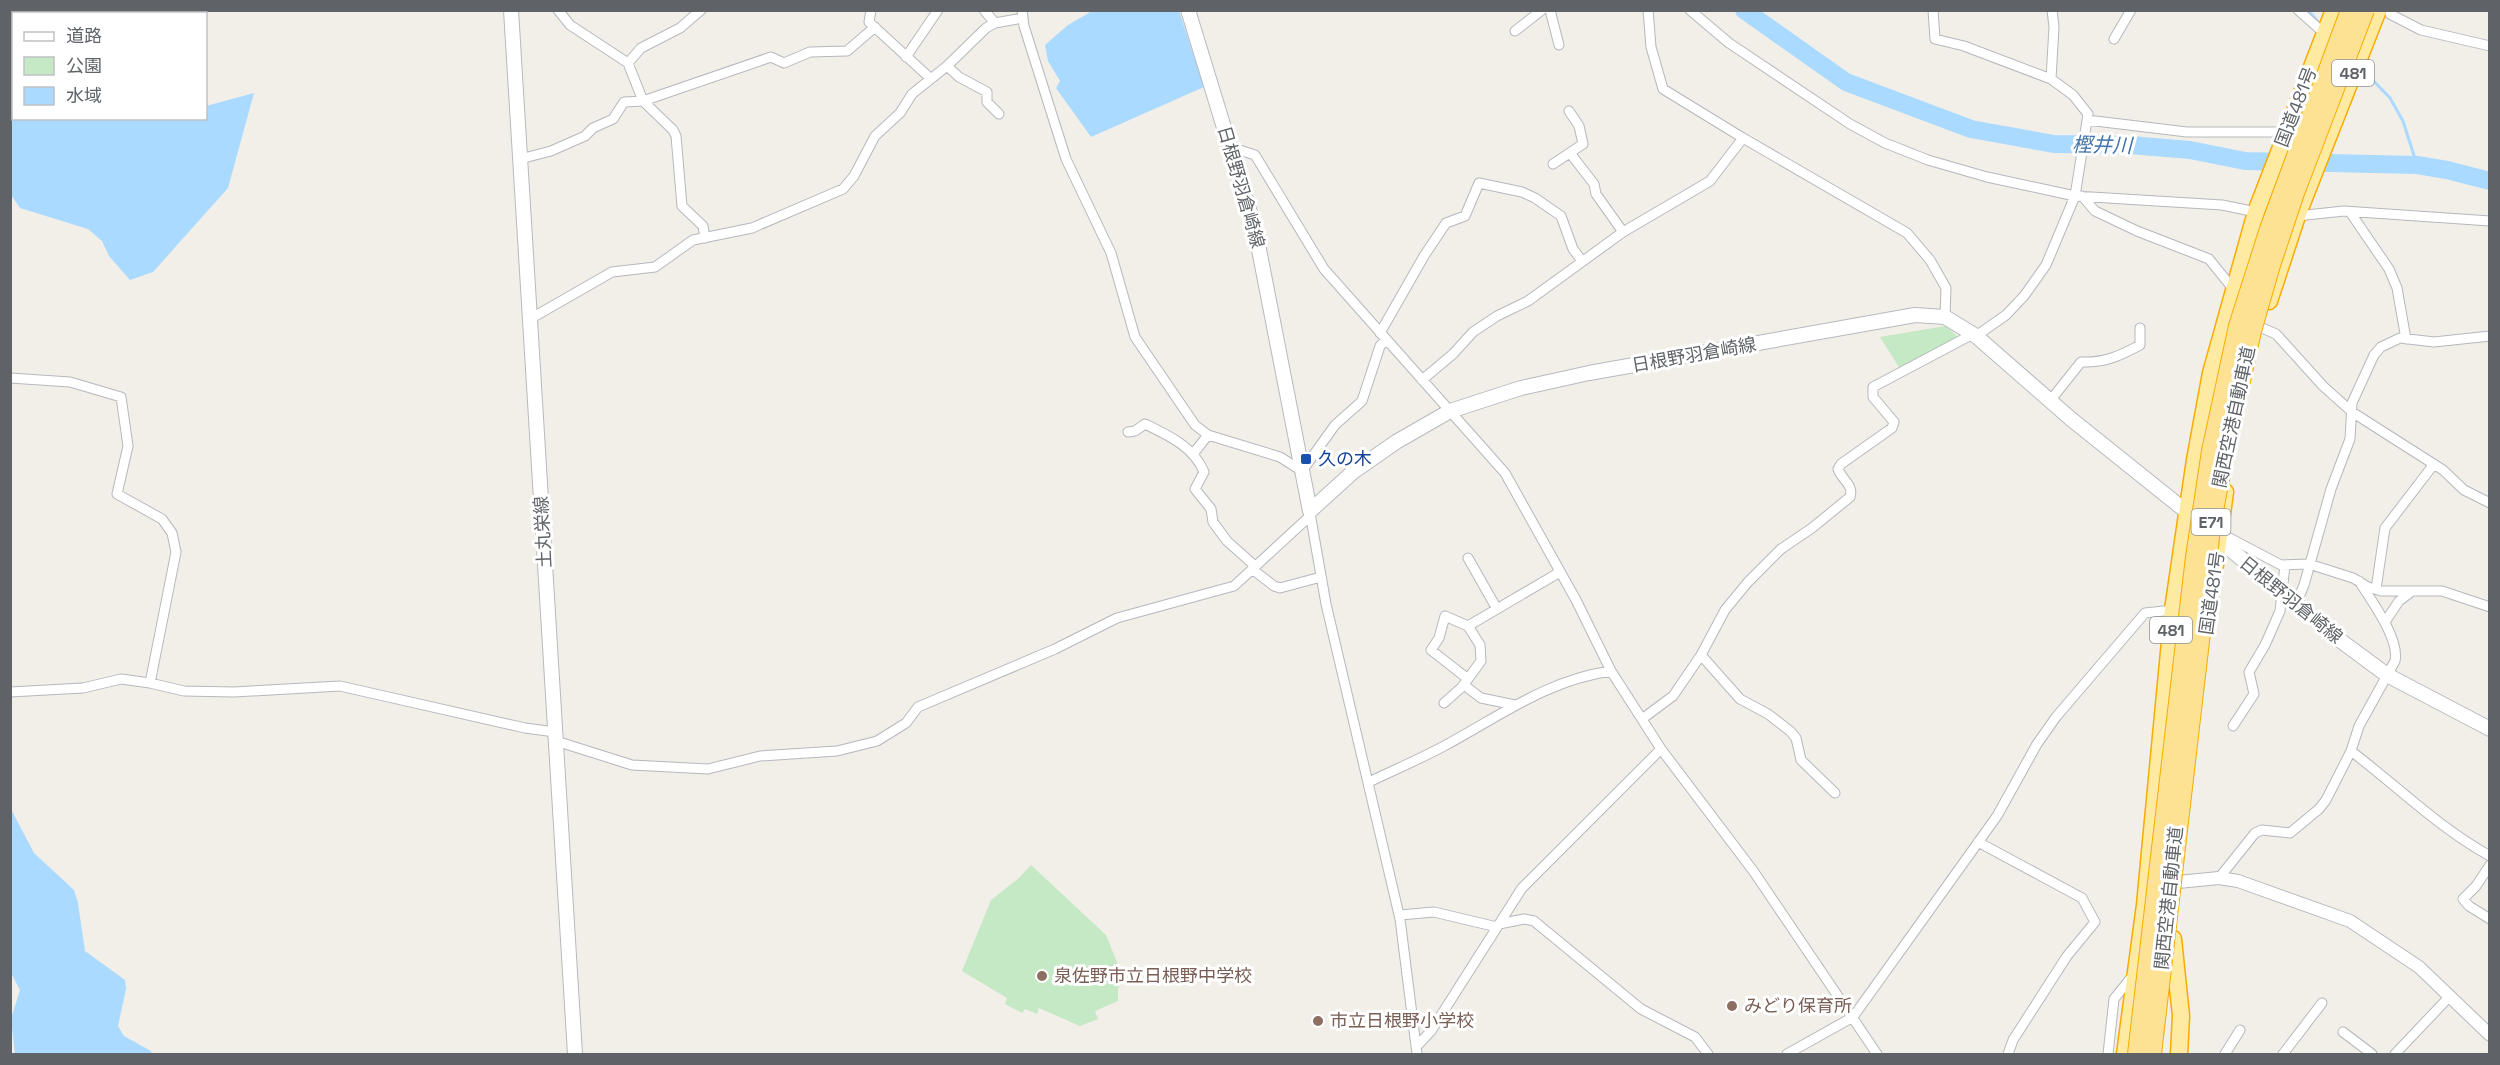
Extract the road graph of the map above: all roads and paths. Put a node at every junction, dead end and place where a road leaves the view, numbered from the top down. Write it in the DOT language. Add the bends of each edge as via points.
graph roads {
  1 [pos="511,10"];
  2 [pos="558,10"];
  3 [pos="701,10"];
  4 [pos="871,10"];
  5 [pos="938,10"];
  6 [pos="984,10"];
  7 [pos="1031,10"];
  8 [pos="1188,10"];
  9 [pos="1542,10"];
  10 [pos="1550,10"];
  11 [pos="1640,10"];
  12 [pos="1648,10"];
  13 [pos="1690,10"];
  14 [pos="1933,10"];
  15 [pos="2052,10"];
  16 [pos="2131,10"];
  17 [pos="2298,10"];
  18 [pos="2334,10"];
  19 [pos="2350,10"];
  20 [pos="2365,10"];
  21 [pos="2384,12"];
  22 [pos="1023,18"];
  23 [pos="995,23"];
  24 [pos="875,27"];
  25 [pos="1649,28"];
  26 [pos="1515,31"];
  27 [pos="2325,34"];
  28 [pos="2114,39"];
  29 [pos="1559,45"];
  30 [pos="2490,46"];
  31 [pos="906,57"];
  32 [pos="628,63"];
  33 [pos="947,66"];
  34 [pos="930,78"];
  35 [pos="2051,79"];
  36 [pos="643,101"];
  37 [pos="1569,111"];
  38 [pos="999,114"];
  39 [pos="2087,120"];
  40 [pos="2287,132"];
  41 [pos="1743,138"];
  42 [pos="1230,147"];
  43 [pos="1570,153"];
  44 [pos="520,159"];
  45 [pos="1553,164"];
  46 [pos="2079,196"];
  47 [pos="2256,212"];
  48 [pos="2350,212"];
  49 [pos="2297,216"];
  50 [pos="2490,221"];
  51 [pos="1623,232"];
  52 [pos="705,238"];
  53 [pos="1582,261"];
  54 [pos="2234,290"];
  55 [pos="1945,317"];
  56 [pos="530,320"];
  57 [pos="2140,328"];
  58 [pos="2262,328"];
  59 [pos="1974,335"];
  60 [pos="1383,336"];
  61 [pos="2490,336"];
  62 [pos="2406,339"];
  63 [pos="10,378"];
  64 [pos="1422,380"];
  65 [pos="2050,401"];
  66 [pos="1450,411"];
  67 [pos="2352,412"];
  68 [pos="1128,432"];
  69 [pos="1208,435"];
  70 [pos="1193,454"];
  71 [pos="2434,464"];
  72 [pos="1302,471"];
  73 [pos="2490,503"];
  74 [pos="2188,513"];
  75 [pos="1310,514"];
  76 [pos="2219,537"];
  77 [pos="1468,558"];
  78 [pos="2309,564"];
  79 [pos="2285,565"];
  80 [pos="1254,568"];
  81 [pos="1560,572"];
  82 [pos="1321,577"];
  83 [pos="2359,581"];
  84 [pos="2376,589"];
  85 [pos="2282,592"];
  86 [pos="2411,592"];
  87 [pos="2296,604"];
  88 [pos="2490,607"];
  89 [pos="1497,609"];
  90 [pos="2173,610"];
  91 [pos="2385,622"];
  92 [pos="1468,626"];
  93 [pos="1701,655"];
  94 [pos="1611,671"];
  95 [pos="2387,675"];
  96 [pos="150,682"];
  97 [pos="1466,682"];
  98 [pos="10,692"];
  99 [pos="1444,703"];
  100 [pos="1515,705"];
  101 [pos="1642,719"];
  102 [pos="2233,726"];
  103 [pos="2490,729"];
  104 [pos="556,736"];
  105 [pos="1661,749"];
  106 [pos="2351,751"];
  107 [pos="1369,782"];
  108 [pos="1835,793"];
  109 [pos="1978,842"];
  110 [pos="2490,856"];
  111 [pos="2490,865"];
  112 [pos="2218,878"];
  113 [pos="2178,882"];
  114 [pos="1400,915"];
  115 [pos="2490,919"];
  116 [pos="1498,926"];
  117 [pos="2173,939"];
  118 [pos="2136,971"];
  119 [pos="2450,996"];
  120 [pos="2322,1003"];
  121 [pos="1853,1017"];
  122 [pos="2240,1030"];
  123 [pos="2343,1032"];
  124 [pos="2490,1035"];
  125 [pos="2361,1046"];
  126 [pos="1417,1050"];
  127 [pos="575,1054"];
  128 [pos="1707,1054"];
  129 [pos="1788,1054"];
  130 [pos="1877,1054"];
  131 [pos="2008,1054"];
  132 [pos="2108,1054"];
  133 [pos="2125,1054"];
  134 [pos="2137,1054"];
  135 [pos="2152,1054"];
  136 [pos="2160,1054"];
  137 [pos="2179,1054"];
  138 [pos="2225,1054"];
  139 [pos="2283,1054"];
  140 [pos="2354,1054"];
  141 [pos="2372,1054"];
  142 [pos="2395,1054"];
  1 -- 44 [label="main road, 土丸栄線"];
  2 -- 32 [label="street" via="570,25"];
  3 -- 32 [label="street" via="680,28 641,48"];
  4 -- 24 [label="street" via="869,22"];
  5 -- 31 [label="street"];
  6 -- 23 [label="street"];
  7 -- 22 [label="street"];
  8 -- 42 [label="main road, 日根野羽倉崎線"];
  9 -- 26 [label="street"];
  10 -- 29 [label="street"];
  11 -- 25 [label="street"];
  12 -- 25 [label="street"];
  13 -- 46 [label="street" via="1729,43 1805,96 1885,143 1987,177"];
  14 -- 35 [label="street" via="1935,39"];
  15 -- 35 [label="street"];
  16 -- 28 [label="street"];
  17 -- 27 [label="street"];
  18 -- 27 [label="highway, 国道481号 / 481"];
  19 -- 134 [label="highway, 関西空港自動車道 / E71, bridge" via="2268,229 2238,326 2211,452 2195,557"];
  20 -- 135 [label="highway, 関西空港自動車道 / E71, bridge" via="2271,265 2225,453 2211,526"];
  21 -- 30 [label="street" via="2421,30"];
  21 -- 49 [label="highway, 国道481号 / 481"];
  22 -- 23 [label="street"];
  22 -- 69 [label="street" via="1066,159 1110,253 1135,337 1195,425"];
  23 -- 33 [label="street"];
  24 -- 31 [label="street"];
  24 -- 36 [label="street" via="847,51 810,52 784,63 771,57"];
  25 -- 41 [label="street" via="1650,47 1663,89"];
  27 -- 40 [label="highway, 国道481号 / 481"];
  31 -- 34 [label="street"];
  32 -- 36 [label="street"];
  33 -- 34 [label="street"];
  33 -- 38 [label="street" via="987,92 987,102"];
  34 -- 52 [label="street" via="875,136 843,189 752,228"];
  35 -- 39 [label="street" via="2073,95 2088,114"];
  36 -- 44 [label="street" via="624,102 613,119 585,136"];
  36 -- 52 [label="street" via="676,135 682,206 703,226"];
  37 -- 43 [label="street" via="1579,126 1583,144"];
  39 -- 40 [label="street" via="2187,132"];
  39 -- 46 [label="street"];
  40 -- 47 [label="highway, 国道481号 / 481"];
  41 -- 51 [label="street" via="1710,180"];
  41 -- 55 [label="street" via="1907,233 1930,260 1946,288"];
  42 -- 60 [label="street" via="1255,155 1324,269"];
  42 -- 72 [label="main road, 日根野羽倉崎線" via="1255,229"];
  43 -- 45 [label="street"];
  43 -- 51 [label="street"];
  44 -- 56 [label="main road, 土丸栄線"];
  46 -- 47 [label="street" via="2222,205"];
  46 -- 54 [label="street" via="2095,211 2209,259"];
  46 -- 59 [label="street" via="2046,265 2024,296 2006,315"];
  47 -- 54 [label="highway, 国道481号 / 481"];
  48 -- 49 [label="street"];
  48 -- 50 [label="street"];
  48 -- 62 [label="street" via="2389,269 2397,288"];
  49 -- 58 [label="highway, 国道481号 / 481"];
  51 -- 53 [label="street"];
  52 -- 56 [label="street" via="681,247 656,267 612,272"];
  53 -- 60 [label="street" via="1573,249 1562,216 1522,192 1479,183 1465,216 1446,223 1424,256"];
  53 -- 64 [label="street" via="1528,302 1473,332"];
  54 -- 74 [label="highway, 国道481号 / 481" via="2211,373"];
  55 -- 59 [label="main road, 日根野羽倉崎線"];
  55 -- 66 [label="main road, 日根野羽倉崎線" via="1915,315 1589,373 1521,388"];
  56 -- 104 [label="main road, 土丸栄線"];
  57 -- 65 [label="street" via="2140,345 2118,358 2081,362"];
  58 -- 67 [label="street" via="2276,334"];
  58 -- 76 [label="highway, 国道481号 / 481" via="2231,452"];
  59 -- 65 [label="main road, 日根野羽倉崎線"];
  59 -- 93 [label="street" via="1873,387 1873,397 1893,422 1892,428 1841,464 1838,469 1850,486 1850,497 1781,549 1748,582 1725,610"];
  60 -- 64 [label="street"];
  60 -- 72 [label="street" via="1362,401 1335,425"];
  61 -- 62 [label="street" via="2434,342"];
  62 -- 67 [label="street" via="2391,341 2374,355 2352,403"];
  63 -- 96 [label="street" via="70,382 121,397 128,446 117,494 162,519 172,533 176,552"];
  64 -- 66 [label="street"];
  65 -- 74 [label="main road, 日根野羽倉崎線"];
  66 -- 75 [label="main road, 日根野羽倉崎線" via="1353,472"];
  66 -- 81 [label="street" via="1505,473"];
  67 -- 71 [label="street"];
  67 -- 78 [label="street" via="2350,439"];
  68 -- 70 [label="street" via="1145,424 1167,434"];
  69 -- 70 [label="street"];
  69 -- 72 [label="street" via="1280,457"];
  70 -- 80 [label="street" via="1204,472 1196,489 1211,508 1213,522"];
  71 -- 73 [label="street" via="2464,490"];
  71 -- 84 [label="street" via="2385,528"];
  72 -- 75 [label="main road, 日根野羽倉崎線"];
  74 -- 76 [label="main road, 日根野羽倉崎線"];
  74 -- 90 [label="highway, 国道481号 / 481"];
  75 -- 80 [label="street"];
  75 -- 82 [label="street"];
  76 -- 79 [label="street"];
  76 -- 85 [label="main road, 日根野羽倉崎線"];
  76 -- 113 [label="highway, 国道481号 / 481"];
  77 -- 89 [label="street"];
  78 -- 79 [label="street"];
  78 -- 83 [label="street"];
  78 -- 87 [label="street"];
  79 -- 85 [label="street"];
  80 -- 82 [label="street" via="1280,588"];
  80 -- 104 [label="street" via="1234,586 1117,618 918,707 906,723 877,741 837,751 760,756 708,769 632,765"];
  81 -- 89 [label="street"];
  81 -- 94 [label="street"];
  82 -- 107 [label="street"];
  83 -- 84 [label="street"];
  83 -- 91 [label="street"];
  84 -- 86 [label="street"];
  85 -- 87 [label="main road, 日根野羽倉崎線"];
  85 -- 102 [label="street" via="2280,611 2249,672 2254,694"];
  86 -- 88 [label="street" via="2442,591"];
  86 -- 91 [label="street" via="2399,601"];
  87 -- 95 [label="main road, 日根野羽倉崎線"];
  89 -- 92 [label="street"];
  90 -- 109 [label="street" via="2145,613 2056,717"];
  90 -- 118 [label="highway, 国道481号 / 481"];
  91 -- 95 [label="street" via="2396,655"];
  92 -- 97 [label="street" via="1480,645 1481,661"];
  92 -- 97 [label="street" via="1444,616 1439,638 1431,650"];
  93 -- 101 [label="street" via="1673,696"];
  93 -- 108 [label="street" via="1740,699 1790,731 1796,738 1801,760"];
  94 -- 100 [label="street" via="1583,675"];
  94 -- 101 [label="street"];
  95 -- 103 [label="main road, 日根野羽倉崎線"];
  95 -- 106 [label="street" via="2359,726"];
  96 -- 98 [label="street" via="121,679 83,688"];
  96 -- 104 [label="street" via="184,691 340,686"];
  97 -- 99 [label="street"];
  97 -- 100 [label="street" via="1481,698"];
  100 -- 107 [label="street" via="1442,747"];
  101 -- 105 [label="street"];
  104 -- 127 [label="main road, 土丸栄線"];
  105 -- 116 [label="street" via="1522,888"];
  105 -- 121 [label="street" via="1754,872"];
  106 -- 110 [label="street" via="2428,813"];
  106 -- 112 [label="street" via="2319,810 2290,833 2255,833"];
  107 -- 114 [label="street"];
  109 -- 121 [label="street"];
  109 -- 131 [label="street" via="2082,898 2095,922 2067,956"];
  111 -- 115 [label="street" via="2463,899"];
  112 -- 113 [label="street"];
  112 -- 119 [label="street" via="2258,887 2350,921 2419,967"];
  113 -- 117 [label="highway, 国道481号 / 481"];
  114 -- 116 [label="street" via="1434,912"];
  114 -- 126 [label="street"];
  116 -- 126 [label="street"];
  116 -- 128 [label="street" via="1524,919 1534,921 1641,1009 1695,1037"];
  117 -- 136 [label="highway, 国道481号 / 481"];
  117 -- 137 [label="highway, 481" via="2181,1016"];
  118 -- 132 [label="street" via="2114,999"];
  118 -- 133 [label="highway, 国道481号 / 481"];
  119 -- 124 [label="street"];
  119 -- 142 [label="street"];
  120 -- 139 [label="street"];
  121 -- 129 [label="street"];
  121 -- 130 [label="street"];
  122 -- 138 [label="street"];
  123 -- 125 [label="street"];
  125 -- 140 [label="street"];
  125 -- 141 [label="street"];
}
